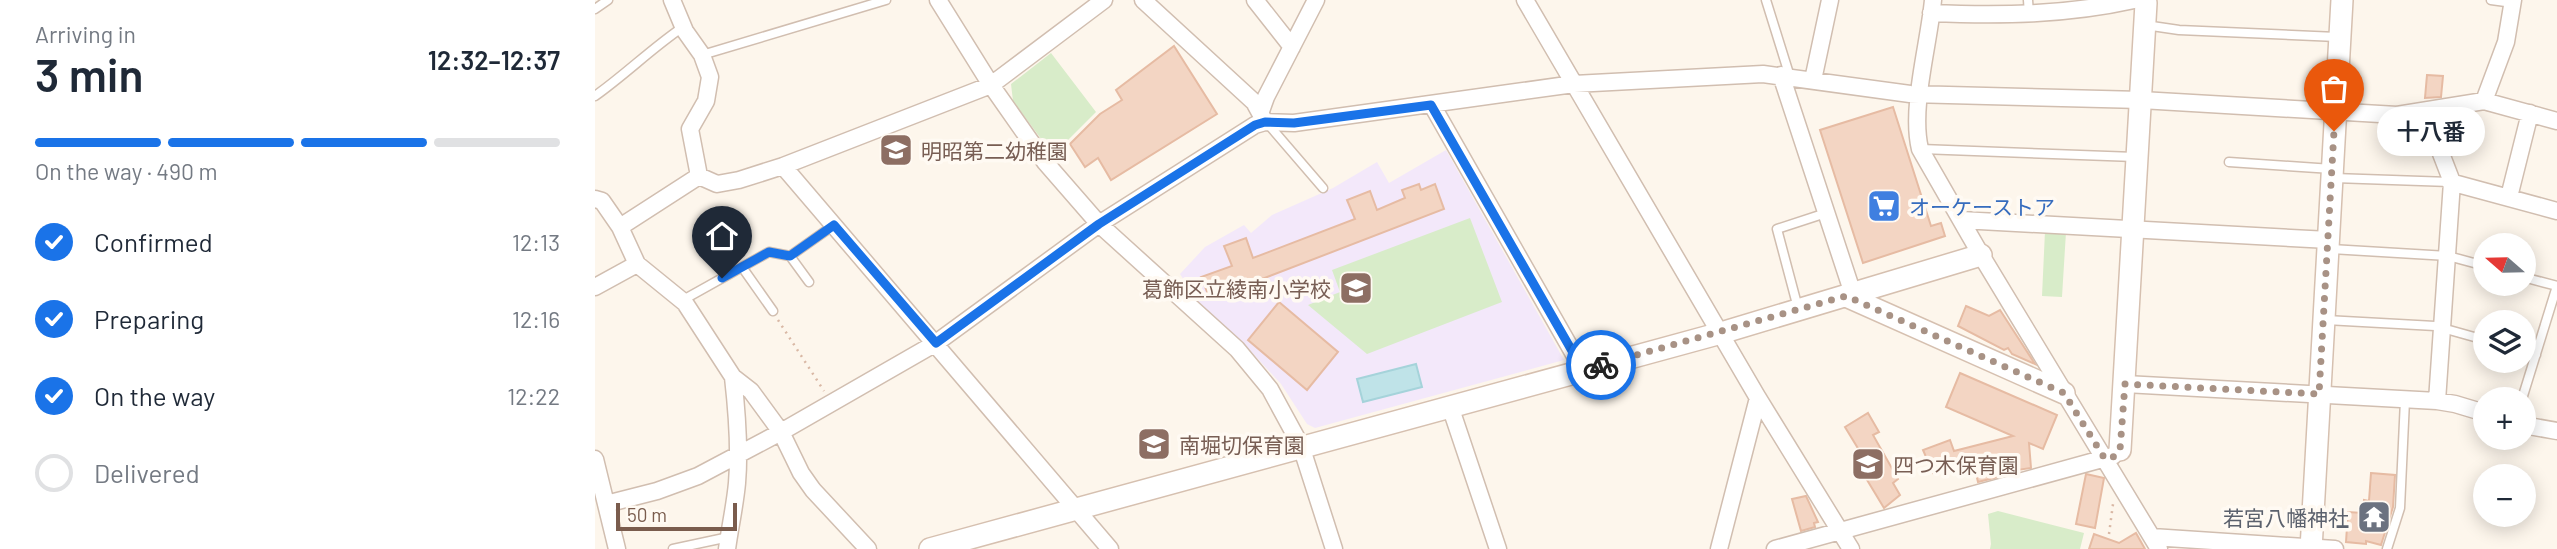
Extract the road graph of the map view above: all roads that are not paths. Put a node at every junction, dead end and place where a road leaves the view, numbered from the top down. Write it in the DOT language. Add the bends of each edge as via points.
graph roads {
  1 [pos="608,0"];
  2 [pos="672,0"];
  3 [pos="886,0"];
  4 [pos="938,0"];
  5 [pos="1104,0"];
  6 [pos="1143,0"];
  7 [pos="1255,0"];
  8 [pos="1316,0"];
  9 [pos="1525,0"];
  10 [pos="1830,0"];
  11 [pos="2342,0"];
  12 [pos="2491,0"];
  13 [pos="1766,1"];
  14 [pos="2142,1"];
  15 [pos="2513,2"];
  16 [pos="2090,5"];
  17 [pos="1932,7"];
  18 [pos="2028,7"];
  19 [pos="595,9"];
  20 [pos="2145,25"];
  21 [pos="683,27"];
  22 [pos="2340,37"];
  23 [pos="1292,47"];
  24 [pos="702,55"];
  25 [pos="1786,76"];
  26 [pos="1813,80"];
  27 [pos="1574,84"];
  28 [pos="991,85"];
  29 [pos="1920,93"];
  30 [pos="595,96"];
  31 [pos="2141,100"];
  32 [pos="2484,101"];
  33 [pos="1431,105"];
  34 [pos="2335,111"];
  35 [pos="2425,112"];
  36 [pos="2530,113"];
  37 [pos="1263,117"];
  38 [pos="2557,121"];
  39 [pos="1920,149"];
  40 [pos="2139,157"];
  41 [pos="2229,162"];
  42 [pos="783,166"];
  43 [pos="2332,174"];
  44 [pos="699,176"];
  45 [pos="2451,182"];
  46 [pos="1323,188"];
  47 [pos="2509,197"];
  48 [pos="595,199"];
  49 [pos="2557,211"];
  50 [pos="1826,213"];
  51 [pos="1961,220"];
  52 [pos="1099,224"];
  53 [pos="834,225"];
  54 [pos="620,227"];
  55 [pos="2134,229"];
  56 [pos="2328,245"];
  57 [pos="1981,255"];
  58 [pos="790,256"];
  59 [pos="2448,256"];
  60 [pos="2473,263"];
  61 [pos="637,264"];
  62 [pos="742,267"];
  63 [pos="2536,280"];
  64 [pos="809,282"];
  65 [pos="2557,286"];
  66 [pos="595,287"];
  67 [pos="1849,295"];
  68 [pos="683,300"];
  69 [pos="1799,311"];
  70 [pos="773,312"];
  71 [pos="2324,320"];
  72 [pos="2444,328"];
  73 [pos="1721,333"];
  74 [pos="2473,336"];
  75 [pos="936,343"];
  76 [pos="2536,355"];
  77 [pos="1583,370"];
  78 [pos="733,377"];
  79 [pos="2125,384"];
  80 [pos="2064,393"];
  81 [pos="2319,394"];
  82 [pos="1758,398"];
  83 [pos="2405,400"];
  84 [pos="2437,401"];
  85 [pos="1450,407"];
  86 [pos="2473,409"];
  87 [pos="2536,427"];
  88 [pos="2557,431"];
  89 [pos="781,432"];
  90 [pos="1301,446"];
  91 [pos="738,454"];
  92 [pos="2112,454"];
  93 [pos="595,459"];
  94 [pos="607,504"];
  95 [pos="1075,509"];
  96 [pos="1841,530"];
  97 [pos="728,543"];
  98 [pos="2156,543"];
  99 [pos="2311,547"];
  100 [pos="617,549"];
  101 [pos="673,549"];
  102 [pos="868,549"];
  103 [pos="930,549"];
  104 [pos="1110,549"];
  105 [pos="1334,549"];
  106 [pos="1498,549"];
  107 [pos="1719,549"];
  108 [pos="1775,549"];
  109 [pos="1851,549"];
  110 [pos="2335,549"];
  111 [pos="2387,549"];
  1 -- 19 [label="lane"];
  2 -- 21 [label="street"];
  3 -- 24 [label="lane"];
  4 -- 28 [label="street"];
  5 -- 28 [label="street"];
  6 -- 37 [label="street" via="1254,102"];
  7 -- 23 [label="street"];
  8 -- 23 [label="street"];
  9 -- 27 [label="street"];
  10 -- 26 [label="street"];
  11 -- 22 [label="street"];
  12 -- 15 [label="lane"];
  13 -- 25 [label="lane"];
  14 -- 16 [label="street"];
  14 -- 20 [label="street"];
  15 -- 32 [label="street" via="2505,42"];
  16 -- 18 [label="street"];
  17 -- 18 [label="street"];
  17 -- 29 [label="street"];
  20 -- 22 [label="lane"];
  20 -- 31 [label="street"];
  21 -- 24 [label="street"];
  21 -- 30 [label="lane"];
  22 -- 34 [label="street"];
  23 -- 37 [label="street" via="1266,97"];
  24 -- 44 [label="street" via="710,77 706,101 690,129"];
  25 -- 26 [label="street"];
  25 -- 27 [label="street"];
  25 -- 50 [label="street"];
  26 -- 29 [label="street"];
  27 -- 33 [label="street"];
  27 -- 73 [label="street"];
  28 -- 42 [label="street"];
  28 -- 52 [label="street" via="1045,162"];
  29 -- 31 [label="street"];
  29 -- 39 [label="street"];
  31 -- 34 [label="street"];
  31 -- 40 [label="street"];
  32 -- 35 [label="street"];
  32 -- 36 [label="street"];
  33 -- 37 [label="street" via="1294,123"];
  33 -- 77 [label="street"];
  34 -- 35 [label="street"];
  34 -- 43 [label="street"];
  35 -- 45 [label="street"];
  36 -- 38 [label="street"];
  36 -- 47 [label="street"];
  37 -- 46 [label="lane"];
  37 -- 52 [label="street"];
  39 -- 40 [label="lane"];
  39 -- 51 [label="street"];
  40 -- 55 [label="street"];
  41 -- 43 [label="lane"];
  42 -- 44 [label="street" via="717,184"];
  42 -- 53 [label="street"];
  43 -- 45 [label="lane"];
  43 -- 56 [label="street"];
  44 -- 54 [label="street"];
  45 -- 47 [label="street"];
  45 -- 59 [label="street"];
  47 -- 49 [label="street"];
  48 -- 54 [label="street" via="602,201"];
  50 -- 67 [label="street"];
  50 -- 69 [label="lane" via="1777,229"];
  51 -- 55 [label="street"];
  51 -- 57 [label="street"];
  52 -- 75 [label="street"];
  52 -- 90 [label="street" via="1237,349 1270,389"];
  53 -- 58 [label="lane"];
  53 -- 75 [label="street"];
  54 -- 61 [label="street"];
  55 -- 56 [label="street"];
  55 -- 79 [label="street"];
  56 -- 59 [label="lane"];
  56 -- 71 [label="street"];
  57 -- 67 [label="street"];
  57 -- 80 [label="street"];
  58 -- 62 [label="lane" via="769,252"];
  58 -- 64 [label="lane"];
  59 -- 60 [label="lane"];
  59 -- 72 [label="street"];
  61 -- 66 [label="street"];
  61 -- 68 [label="street"];
  62 -- 68 [label="lane"];
  62 -- 70 [label="lane"];
  63 -- 65 [label="lane"];
  65 -- 76 [label="lane"];
  67 -- 69 [label="street"];
  67 -- 80 [label="street"];
  68 -- 78 [label="street"];
  69 -- 73 [label="street"];
  71 -- 72 [label="lane"];
  71 -- 81 [label="street"];
  72 -- 74 [label="lane"];
  72 -- 84 [label="street"];
  73 -- 77 [label="street"];
  73 -- 82 [label="street"];
  75 -- 89 [label="street"];
  75 -- 95 [label="street"];
  77 -- 85 [label="street"];
  78 -- 89 [label="street" via="751,391"];
  78 -- 91 [label="street"];
  79 -- 81 [label="street"];
  79 -- 92 [label="street"];
  80 -- 92 [label="street"];
  81 -- 83 [label="street"];
  81 -- 99 [label="street"];
  82 -- 96 [label="street"];
  82 -- 107 [label="street"];
  83 -- 84 [label="street"];
  83 -- 111 [label="lane" via="2400,508"];
  84 -- 86 [label="street"];
  85 -- 90 [label="street"];
  85 -- 106 [label="street"];
  87 -- 88 [label="street"];
  89 -- 91 [label="street"];
  89 -- 102 [label="street" via="813,490"];
  90 -- 95 [label="street"];
  90 -- 105 [label="street"];
  91 -- 94 [label="street" via="698,476"];
  91 -- 97 [label="street"];
  92 -- 96 [label="street"];
  92 -- 98 [label="street"];
  93 -- 94 [label="street"];
  94 -- 100 [label="street"];
  95 -- 103 [label="street"];
  95 -- 104 [label="street"];
  96 -- 108 [label="street"];
  96 -- 109 [label="street"];
  97 -- 101 [label="lane"];
  98 -- 99 [label="street"];
  99 -- 110 [label="street"];
}
